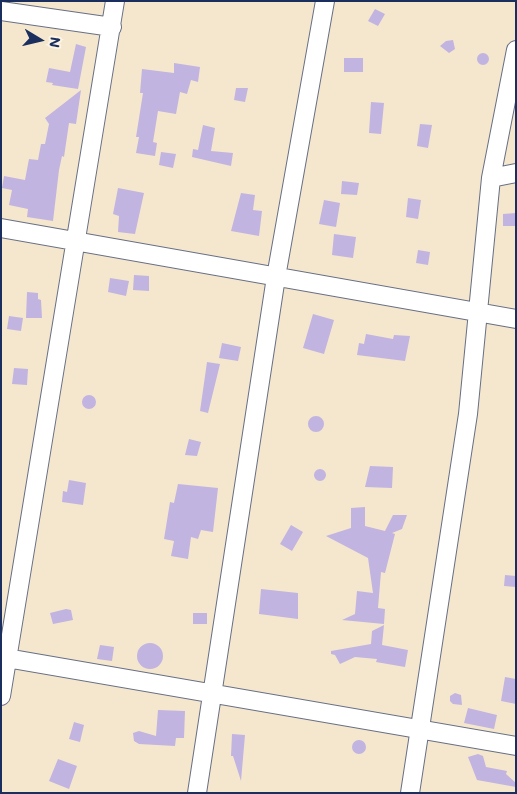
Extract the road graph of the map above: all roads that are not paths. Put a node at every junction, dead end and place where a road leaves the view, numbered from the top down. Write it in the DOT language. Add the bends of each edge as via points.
graph roads {
  1 [pos="116,1"];
  2 [pos="325,1"];
  3 [pos="1,11"];
  4 [pos="112,27"];
  5 [pos="516,50"];
  6 [pos="516,173"];
  7 [pos="491,178"];
  8 [pos="1,228"];
  9 [pos="77,241"];
  10 [pos="276,276"];
  11 [pos="477,313"];
  12 [pos="516,319"];
  13 [pos="4,657"];
  14 [pos="213,694"];
  15 [pos="1,696"];
  16 [pos="420,731"];
  17 [pos="516,746"];
  18 [pos="196,793"];
  19 [pos="410,793"];
  1 -- 4 [label="street"];
  2 -- 10 [label="street"];
  3 -- 4 [label="street"];
  4 -- 9 [label="street"];
  5 -- 7 [label="street"];
  6 -- 7 [label="street"];
  7 -- 11 [label="street"];
  8 -- 9 [label="street"];
  9 -- 10 [label="street"];
  9 -- 13 [label="street"];
  10 -- 11 [label="street"];
  10 -- 14 [label="street"];
  11 -- 12 [label="street"];
  11 -- 16 [label="street" via="468,414"];
  13 -- 14 [label="street"];
  13 -- 15 [label="street"];
  14 -- 16 [label="street"];
  14 -- 18 [label="street"];
  16 -- 17 [label="street"];
  16 -- 19 [label="street"];
}
